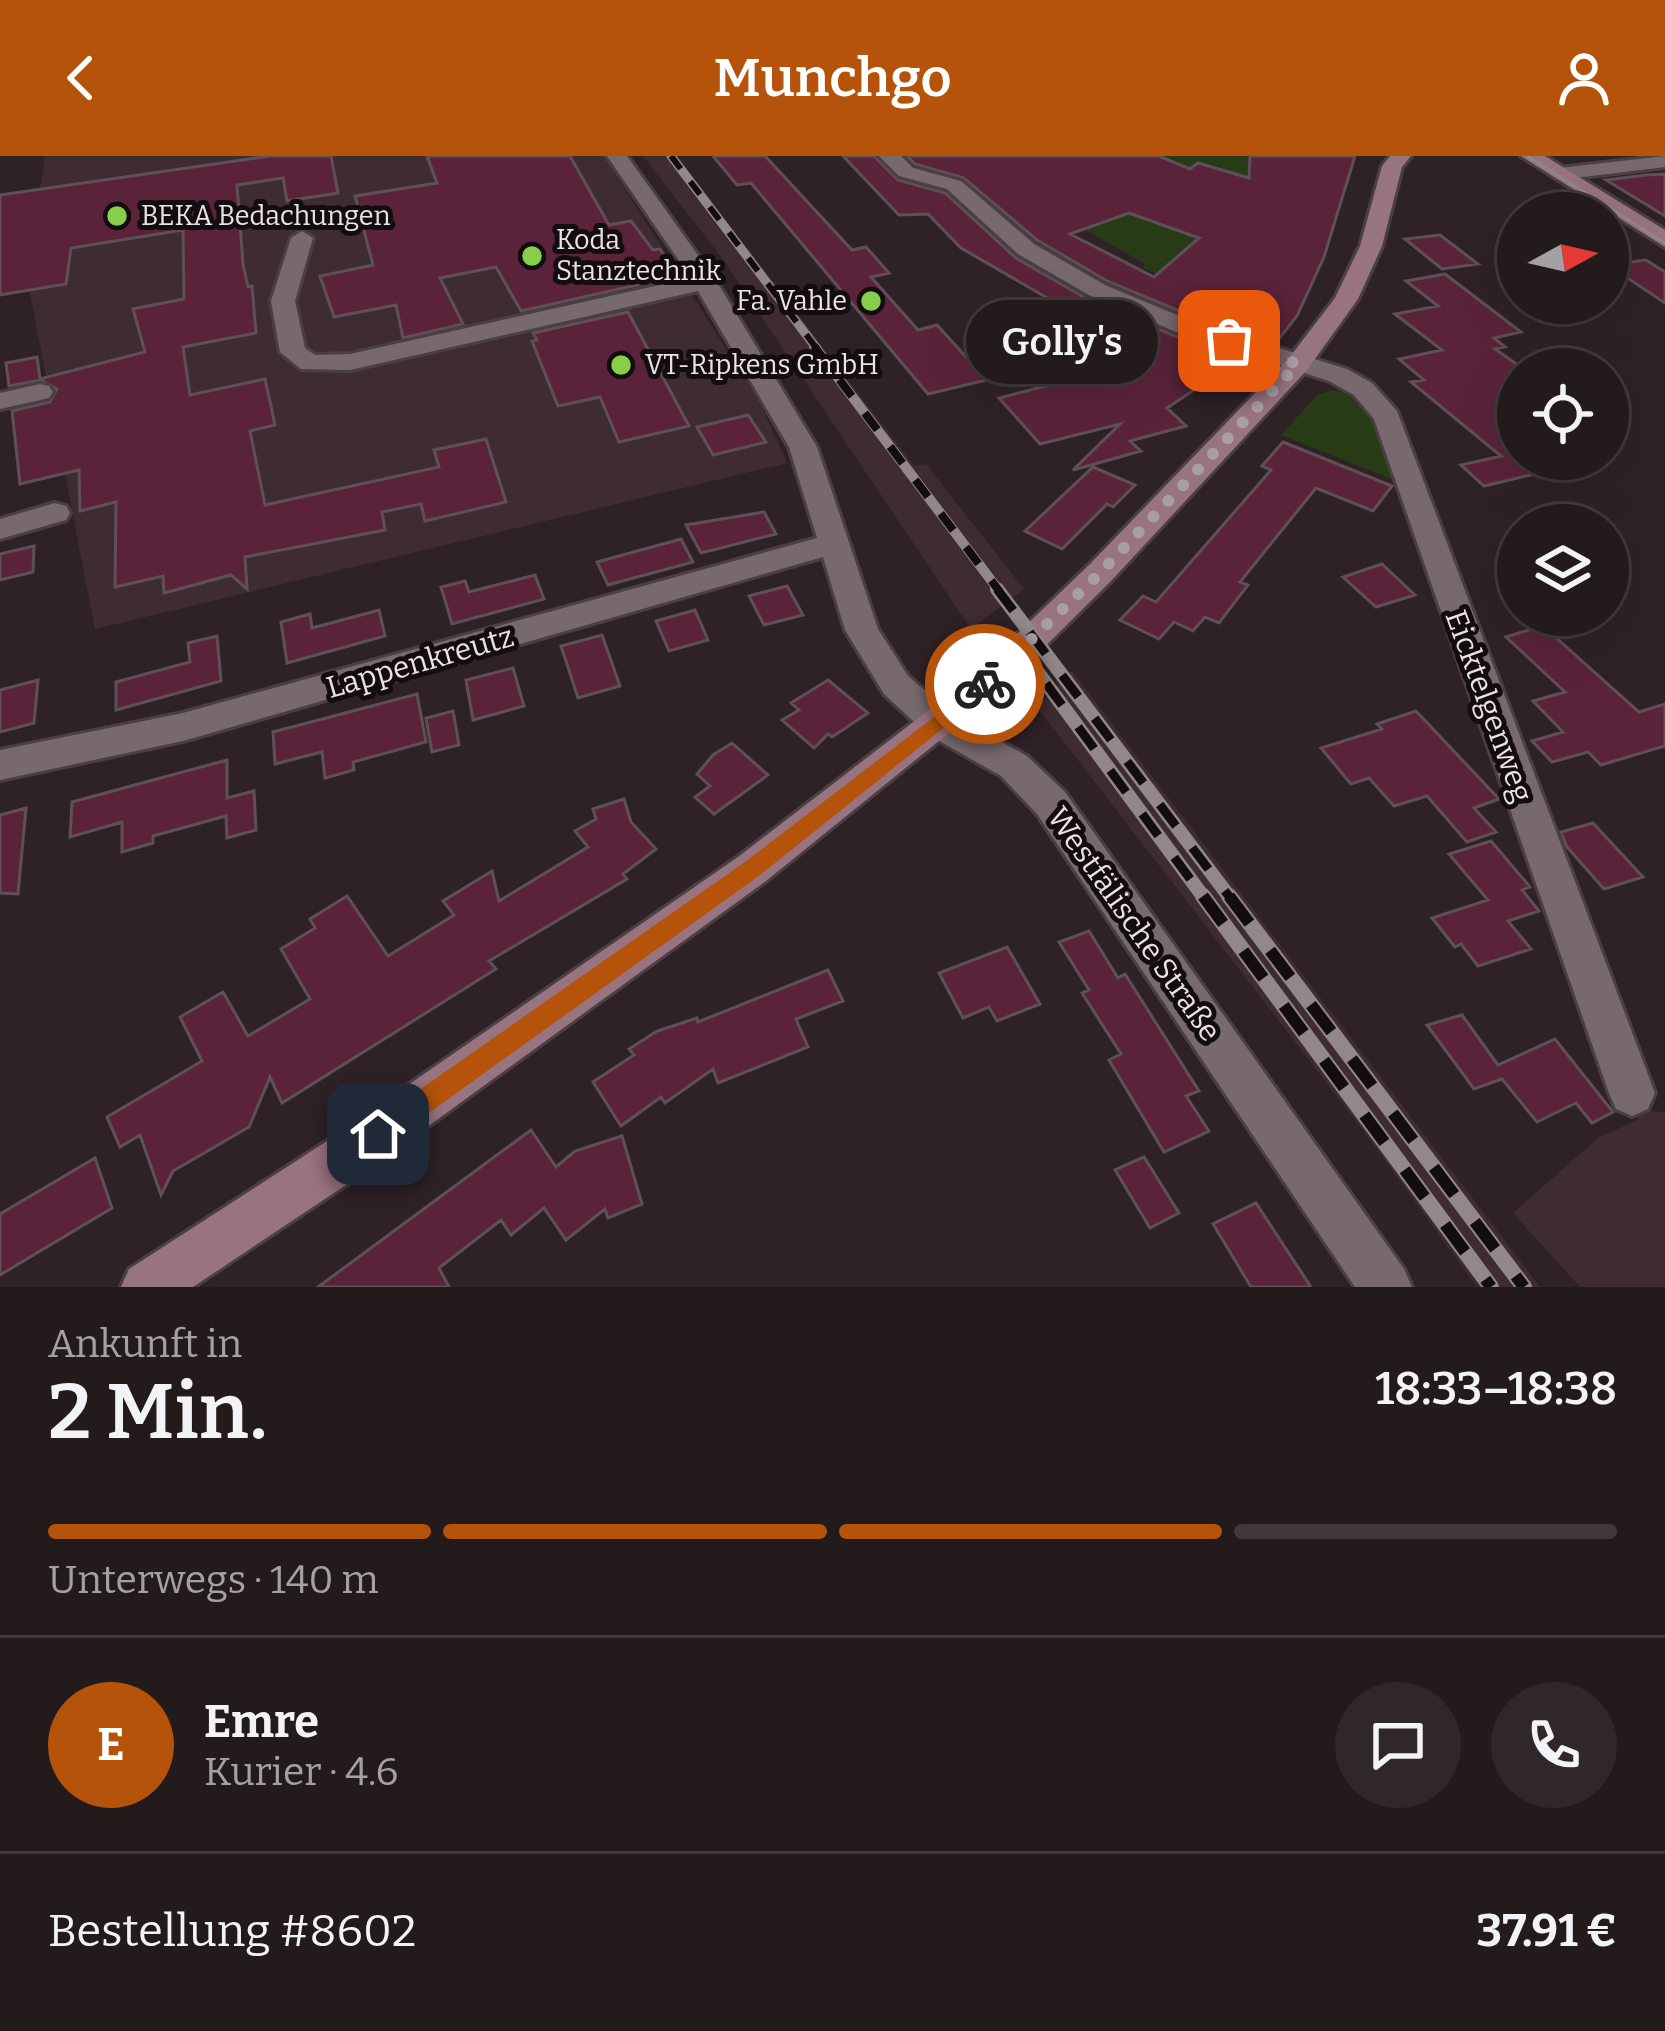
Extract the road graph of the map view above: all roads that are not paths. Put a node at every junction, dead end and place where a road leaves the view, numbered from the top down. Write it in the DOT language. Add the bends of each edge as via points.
graph roads {
  1 [pos="617,156"];
  2 [pos="889,156"];
  3 [pos="924,156"];
  4 [pos="1401,156"];
  5 [pos="1531,156"];
  6 [pos="1427,157"];
  7 [pos="1665,161"];
  8 [pos="1559,174"];
  9 [pos="954,185"];
  10 [pos="1384,192"];
  11 [pos="302,238"];
  12 [pos="1665,240"];
  13 [pos="705,282"];
  14 [pos="1298,364"];
  15 [pos="40,392"];
  16 [pos="0,401"];
  17 [pos="55,513"];
  18 [pos="0,529"];
  19 [pos="835,543"];
  20 [pos="940,724"];
  21 [pos="0,765"];
  22 [pos="1632,1093"];
  23 [pos="147,1287"];
  24 [pos="1385,1287"];
  1 -- 13 [label="street, Westfälische Straße"];
  2 -- 9 [label="street" via="906,172"];
  3 -- 9 [label="street, Eicktelgenweg"];
  4 -- 10 [label="main road"];
  5 -- 8 [label="main road"];
  6 -- 10 [label="main road"];
  7 -- 8 [label="street"];
  8 -- 12 [label="main road"];
  9 -- 14 [label="street, Eicktelgenweg" via="1026,249 1097,290"];
  10 -- 14 [label="main road" via="1346,299"];
  11 -- 13 [label="street" via="283,301 293,352 310,363 350,362"];
  13 -- 19 [label="street, Westfälische Straße" via="803,447"];
  14 -- 20 [label="main road" via="1100,573"];
  14 -- 22 [label="street, Eicktelgenweg" via="1363,389 1387,417"];
  15 -- 16 [label="street"];
  17 -- 18 [label="street"];
  19 -- 20 [label="street, Westfälische Straße" via="870,643 896,685"];
  19 -- 21 [label="street, Lappenkreutz" via="292,698"];
  20 -- 23 [label="main road" via="616,966"];
  20 -- 24 [label="street, Westfälische Straße" via="1014,766 1051,802"];
}
